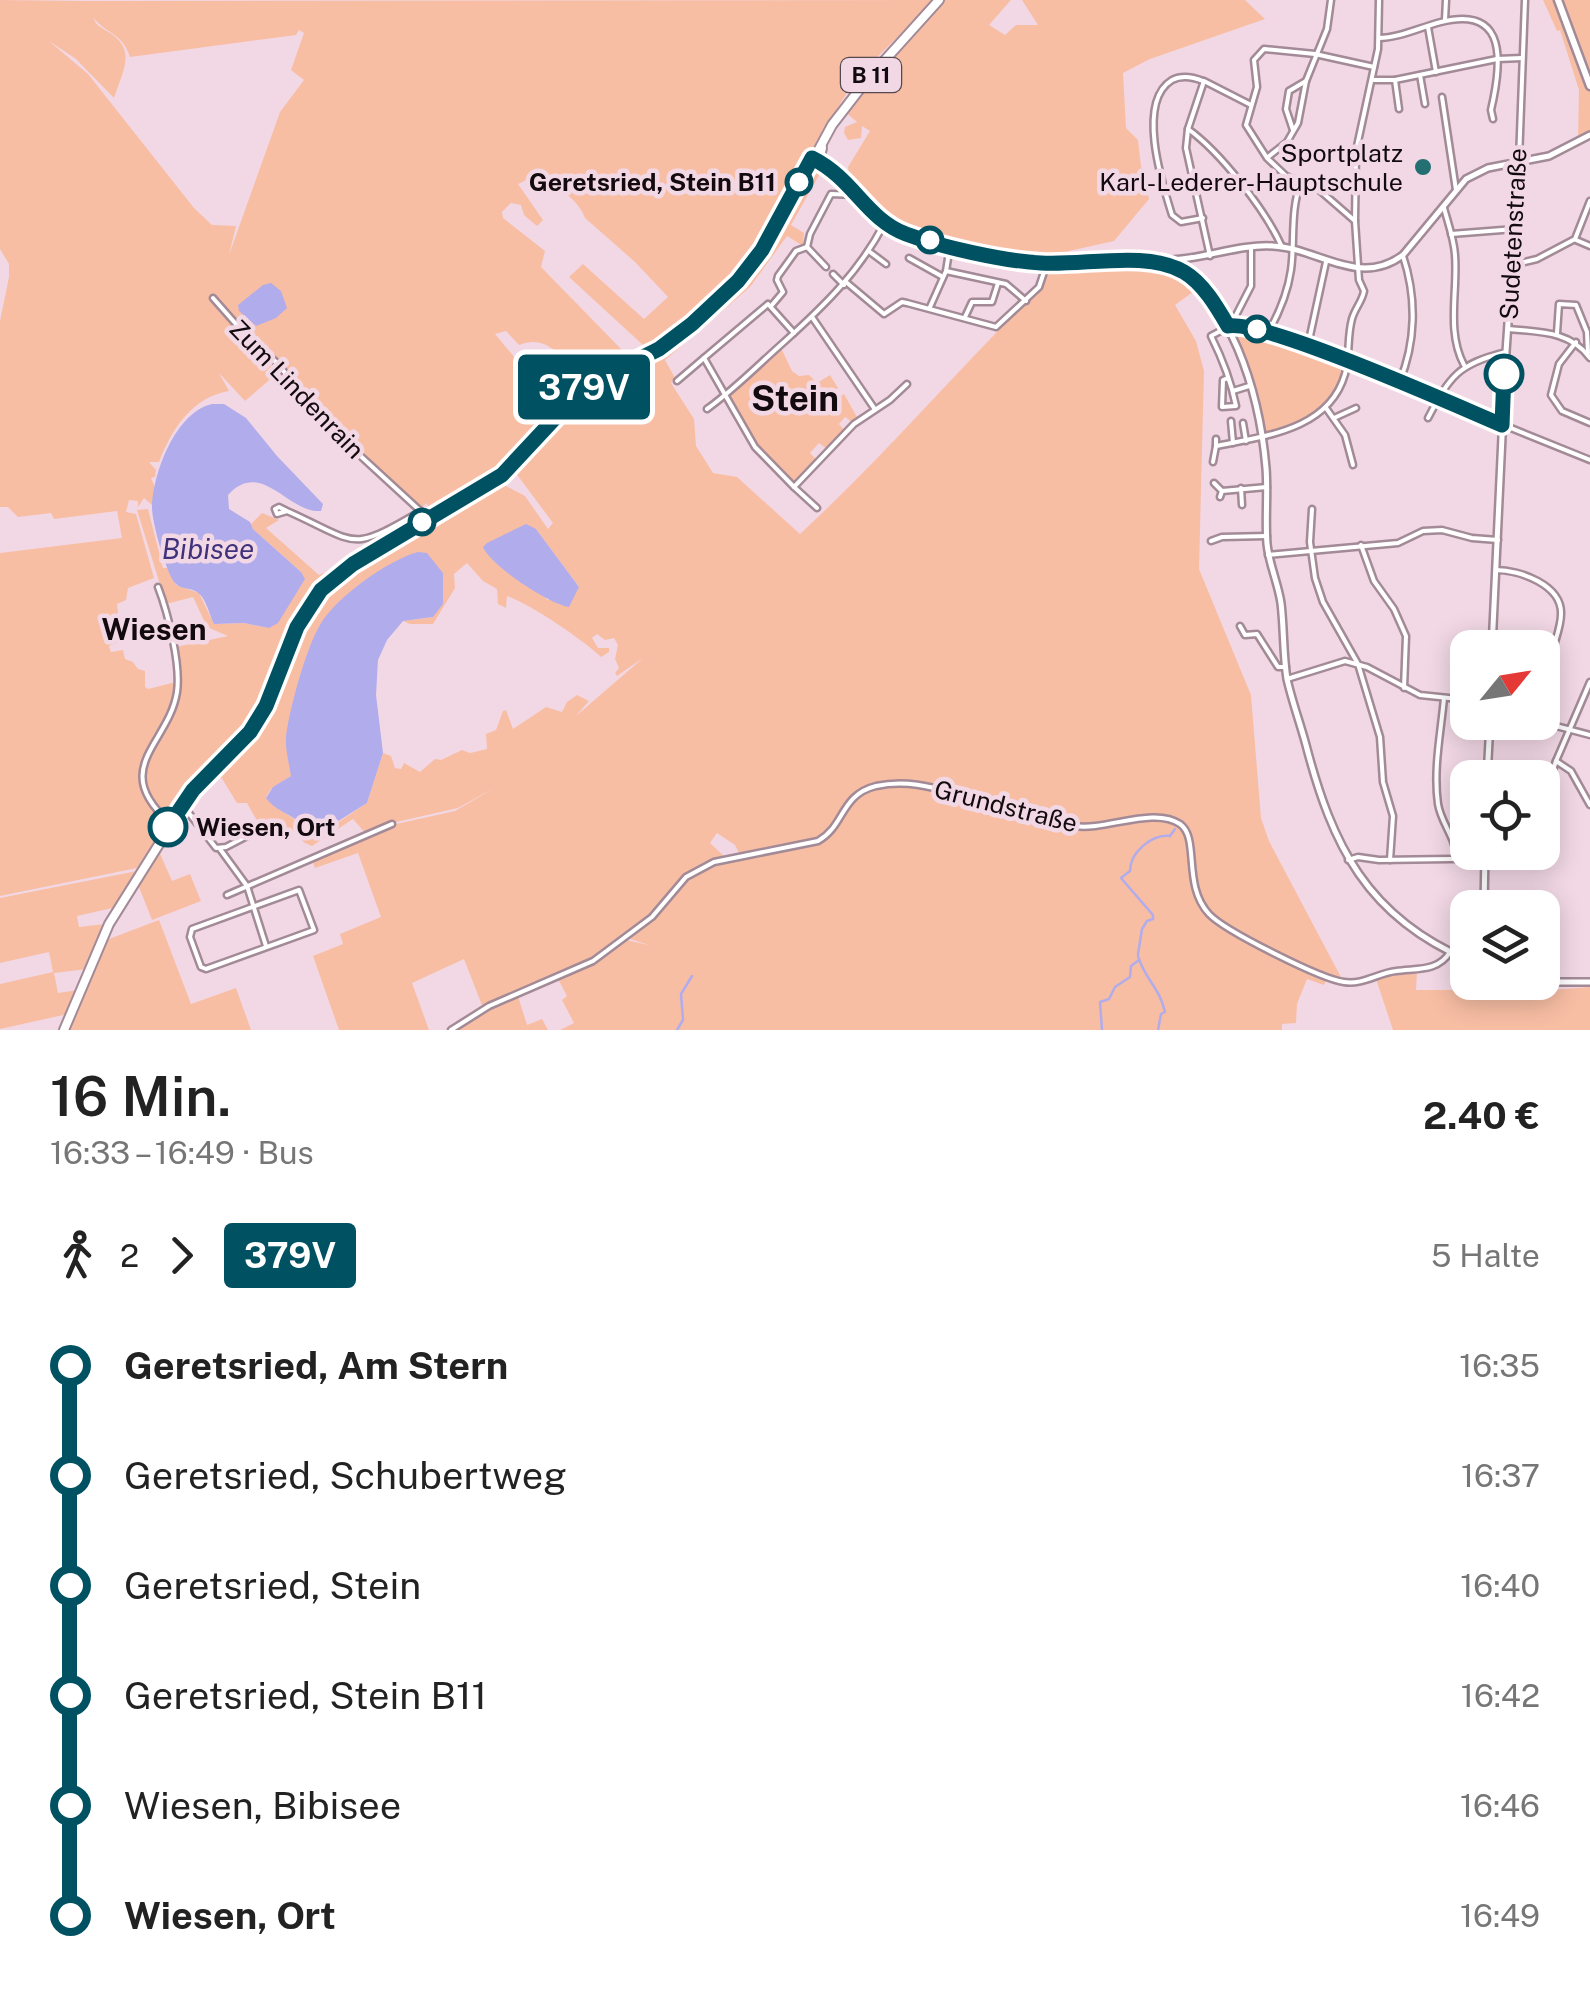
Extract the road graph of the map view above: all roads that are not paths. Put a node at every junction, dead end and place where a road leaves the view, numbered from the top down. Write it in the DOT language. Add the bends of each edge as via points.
graph roads {
  1 [pos="939,0"];
  2 [pos="1331,0"];
  3 [pos="1379,0"];
  4 [pos="1446,0"];
  5 [pos="1524,0"];
  6 [pos="1558,0"];
  7 [pos="1445,21"];
  8 [pos="1427,26"];
  9 [pos="1379,38"];
  10 [pos="1314,54"];
  11 [pos="1522,58"];
  12 [pos="1496,60"];
  13 [pos="1374,67"];
  14 [pos="1436,72"];
  15 [pos="1420,76"];
  16 [pos="1372,80"];
  17 [pos="1395,80"];
  18 [pos="1204,81"];
  19 [pos="1306,81"];
  20 [pos="1590,86"];
  21 [pos="1442,97"];
  22 [pos="1425,104"];
  23 [pos="1252,106"];
  24 [pos="1399,110"];
  25 [pos="1493,120"];
  26 [pos="1188,129"];
  27 [pos="829,130"];
  28 [pos="1293,133"];
  29 [pos="1590,135"];
  30 [pos="812,158"];
  31 [pos="1267,158"];
  32 [pos="1518,164"];
  33 [pos="830,169"];
  34 [pos="804,174"];
  35 [pos="1301,182"];
  36 [pos="1456,190"];
  37 [pos="859,194"];
  38 [pos="1590,202"];
  39 [pos="1443,206"];
  40 [pos="1203,218"];
  41 [pos="1355,221"];
  42 [pos="884,224"];
  43 [pos="1515,229"];
  44 [pos="1451,234"];
  45 [pos="1575,240"];
  46 [pos="950,246"];
  47 [pos="1282,246"];
  48 [pos="1590,246"];
  49 [pos="807,247"];
  50 [pos="1251,248"];
  51 [pos="1292,248"];
  52 [pos="870,252"];
  53 [pos="1210,256"];
  54 [pos="1403,256"];
  55 [pos="910,258"];
  56 [pos="1182,259"];
  57 [pos="1157,261"];
  58 [pos="1326,262"];
  59 [pos="886,264"];
  60 [pos="1047,264"];
  61 [pos="1512,265"];
  62 [pos="826,267"];
  63 [pos="1358,268"];
  64 [pos="946,271"];
  65 [pos="833,274"];
  66 [pos="1187,274"];
  67 [pos="942,277"];
  68 [pos="998,283"];
  69 [pos="845,284"];
  70 [pos="213,298"];
  71 [pos="1026,300"];
  72 [pos="772,306"];
  73 [pos="930,309"];
  74 [pos="812,317"];
  75 [pos="965,318"];
  76 [pos="1229,326"];
  77 [pos="1508,328"];
  78 [pos="1268,332"];
  79 [pos="794,333"];
  80 [pos="1557,334"];
  81 [pos="1576,342"];
  82 [pos="1308,346"];
  83 [pos="1506,352"];
  84 [pos="1589,356"];
  85 [pos="704,358"];
  86 [pos="1348,363"];
  87 [pos="1464,365"];
  88 [pos="1228,378"];
  89 [pos="678,381"];
  90 [pos="1400,383"];
  91 [pos="906,384"];
  92 [pos="1249,386"];
  93 [pos="1233,391"];
  94 [pos="726,396"];
  95 [pos="1439,398"];
  96 [pos="874,408"];
  97 [pos="1326,408"];
  98 [pos="1356,408"];
  99 [pos="708,409"];
  100 [pos="1334,418"];
  101 [pos="1428,418"];
  102 [pos="1231,422"];
  103 [pos="1590,422"];
  104 [pos="1243,423"];
  105 [pos="1502,425"];
  106 [pos="1216,438"];
  107 [pos="1262,438"];
  108 [pos="1246,441"];
  109 [pos="1233,443"];
  110 [pos="1216,446"];
  111 [pos="1212,462"];
  112 [pos="1590,462"];
  113 [pos="1354,466"];
  114 [pos="1226,480"];
  115 [pos="1214,482"];
  116 [pos="794,487"];
  117 [pos="1267,487"];
  118 [pos="1241,488"];
  119 [pos="1223,493"];
  120 [pos="1242,505"];
  121 [pos="817,508"];
  122 [pos="1312,509"];
  123 [pos="287,511"];
  124 [pos="425,515"];
  125 [pos="1266,536"];
  126 [pos="367,540"];
  127 [pos="1498,540"];
  128 [pos="1211,541"];
  129 [pos="1361,545"];
  130 [pos="372,552"];
  131 [pos="1310,552"];
  132 [pos="1268,555"];
  133 [pos="1496,570"];
  134 [pos="158,587"];
  135 [pos="1240,626"];
  136 [pos="1493,630"];
  137 [pos="1558,630"];
  138 [pos="1358,664"];
  139 [pos="1286,666"];
  140 [pos="1287,678"];
  141 [pos="1590,682"];
  142 [pos="1404,688"];
  143 [pos="1444,698"];
  144 [pos="1450,698"];
  145 [pos="1560,727"];
  146 [pos="1570,730"];
  147 [pos="1590,735"];
  148 [pos="1556,760"];
  149 [pos="1560,764"];
  150 [pos="182,805"];
  151 [pos="1590,805"];
  152 [pos="170,823"];
  153 [pos="392,824"];
  154 [pos="251,834"];
  155 [pos="1450,837"];
  156 [pos="220,849"];
  157 [pos="1450,857"];
  158 [pos="1348,860"];
  159 [pos="1390,860"];
  160 [pos="246,886"];
  161 [pos="227,895"];
  162 [pos="253,906"];
  163 [pos="266,946"];
  164 [pos="1450,952"];
  165 [pos="1560,982"];
  166 [pos="1590,982"];
  167 [pos="64,1030"];
  168 [pos="451,1030"];
  1 -- 27 [label="main road, B 11"];
  2 -- 10 [label="street"];
  3 -- 9 [label="street"];
  4 -- 7 [label="street"];
  5 -- 11 [label="street, Sudetenstraße"];
  6 -- 20 [label="main road"];
  7 -- 8 [label="street"];
  7 -- 12 [label="street" via="1485,23 1494,34"];
  8 -- 9 [label="street"];
  8 -- 14 [label="street"];
  9 -- 13 [label="street"];
  10 -- 13 [label="street"];
  10 -- 19 [label="street"];
  10 -- 23 [label="street" via="1272,48 1256,54"];
  11 -- 12 [label="street"];
  11 -- 32 [label="street, Sudetenstraße"];
  12 -- 14 [label="street"];
  12 -- 25 [label="street"];
  13 -- 16 [label="street"];
  14 -- 15 [label="street"];
  15 -- 17 [label="street"];
  15 -- 22 [label="street"];
  16 -- 17 [label="street"];
  16 -- 41 [label="street" via="1356,151"];
  17 -- 24 [label="street"];
  18 -- 23 [label="street"];
  18 -- 26 [label="street"];
  18 -- 40 [label="street" via="1173,80 1154,110 1156,154 1172,215 1182,222"];
  19 -- 28 [label="street"];
  19 -- 28 [label="street" via="1289,91"];
  21 -- 36 [label="street"];
  23 -- 31 [label="street" via="1246,125"];
  26 -- 40 [label="street" via="1186,148"];
  26 -- 47 [label="street" via="1233,172"];
  27 -- 30 [label="main road, B 11"];
  27 -- 33 [label="main road" via="820,156"];
  28 -- 31 [label="street"];
  29 -- 32 [label="street" via="1557,154"];
  30 -- 33 [label="main road"];
  30 -- 34 [label="main road, B 11"];
  31 -- 35 [label="street"];
  32 -- 36 [label="street" via="1477,172"];
  32 -- 43 [label="street, Sudetenstraße"];
  33 -- 34 [label="main road" via="818,166"];
  33 -- 37 [label="street"];
  34 -- 124 [label="main road, B 11" via="749,267 692,324 659,349 585,386 511,468"];
  35 -- 41 [label="street"];
  35 -- 51 [label="street"];
  36 -- 39 [label="street"];
  37 -- 42 [label="street"];
  37 -- 49 [label="street" via="831,194"];
  38 -- 45 [label="street"];
  39 -- 44 [label="street"];
  39 -- 54 [label="street"];
  40 -- 53 [label="street"];
  41 -- 63 [label="street"];
  42 -- 46 [label="street"];
  42 -- 52 [label="street"];
  43 -- 44 [label="street"];
  43 -- 61 [label="street, Sudetenstraße"];
  44 -- 87 [label="street" via="1456,339"];
  45 -- 48 [label="street"];
  45 -- 61 [label="street"];
  46 -- 60 [label="street"];
  46 -- 64 [label="street"];
  47 -- 50 [label="street"];
  47 -- 51 [label="street"];
  49 -- 62 [label="street"];
  49 -- 72 [label="street" via="796,250 778,276 784,292"];
  50 -- 53 [label="street"];
  50 -- 76 [label="street" via="1251,286"];
  51 -- 58 [label="street"];
  51 -- 78 [label="street" via="1280,311"];
  52 -- 59 [label="street"];
  52 -- 69 [label="street"];
  53 -- 56 [label="street"];
  54 -- 63 [label="street" via="1384,267"];
  54 -- 90 [label="street" via="1413,330"];
  55 -- 67 [label="street"];
  56 -- 57 [label="street"];
  56 -- 66 [label="street"];
  57 -- 60 [label="street"];
  57 -- 66 [label="street"];
  58 -- 63 [label="street"];
  58 -- 82 [label="street"];
  60 -- 71 [label="street"];
  61 -- 77 [label="street, Sudetenstraße"];
  63 -- 86 [label="street" via="1364,291 1351,322"];
  64 -- 67 [label="street"];
  64 -- 68 [label="street"];
  65 -- 69 [label="street"];
  66 -- 76 [label="street"];
  67 -- 73 [label="street"];
  68 -- 71 [label="street"];
  68 -- 75 [label="street" via="992,302 972,302"];
  69 -- 73 [label="street" via="884,314 902,302"];
  69 -- 74 [label="street"];
  70 -- 124 [label="street, Zum Lindenrain" via="329,427"];
  71 -- 75 [label="street" via="999,327"];
  72 -- 79 [label="street"];
  72 -- 85 [label="street"];
  73 -- 75 [label="street"];
  74 -- 79 [label="street"];
  74 -- 96 [label="street"];
  76 -- 78 [label="street"];
  76 -- 88 [label="street" via="1211,336"];
  76 -- 92 [label="street"];
  77 -- 80 [label="street"];
  77 -- 83 [label="street, Sudetenstraße"];
  78 -- 82 [label="street"];
  79 -- 94 [label="street"];
  80 -- 81 [label="street"];
  80 -- 84 [label="street" via="1559,304 1576,304"];
  81 -- 84 [label="street"];
  81 -- 103 [label="street" via="1556,370 1551,396 1562,412"];
  82 -- 86 [label="street"];
  83 -- 87 [label="street"];
  83 -- 105 [label="street, Sudetenstraße"];
  85 -- 89 [label="street"];
  85 -- 94 [label="street"];
  86 -- 90 [label="street"];
  86 -- 97 [label="street"];
  87 -- 95 [label="street"];
  88 -- 93 [label="street"];
  88 -- 93 [label="street" via="1222,407 1236,406"];
  90 -- 95 [label="street"];
  91 -- 96 [label="street"];
  92 -- 93 [label="street"];
  92 -- 107 [label="street"];
  94 -- 99 [label="street"];
  94 -- 116 [label="street" via="762,456"];
  95 -- 101 [label="street"];
  95 -- 105 [label="street"];
  96 -- 116 [label="street"];
  97 -- 100 [label="street"];
  97 -- 107 [label="street"];
  98 -- 100 [label="street"];
  100 -- 113 [label="street"];
  102 -- 109 [label="street"];
  104 -- 108 [label="street"];
  105 -- 112 [label="street"];
  105 -- 127 [label="street, Sudetenstraße"];
  106 -- 110 [label="street"];
  107 -- 108 [label="street"];
  107 -- 117 [label="street"];
  108 -- 109 [label="street"];
  109 -- 110 [label="street"];
  110 -- 111 [label="street"];
  114 -- 119 [label="street"];
  115 -- 119 [label="street"];
  116 -- 121 [label="street"];
  117 -- 118 [label="street"];
  117 -- 125 [label="street"];
  118 -- 119 [label="street"];
  118 -- 120 [label="street"];
  122 -- 131 [label="street"];
  123 -- 126 [label="street" via="336,537"];
  124 -- 126 [label="street"];
  124 -- 130 [label="main road, B 11"];
  125 -- 128 [label="street"];
  125 -- 132 [label="street"];
  126 -- 130 [label="street"];
  127 -- 129 [label="street" via="1442,530"];
  127 -- 133 [label="street, Sudetenstraße"];
  129 -- 131 [label="street"];
  129 -- 142 [label="street" via="1406,636"];
  130 -- 150 [label="main road, B 11" via="312,601 250,732"];
  131 -- 132 [label="street"];
  131 -- 138 [label="street" via="1322,602"];
  132 -- 139 [label="street"];
  133 -- 136 [label="street, Sudetenstraße"];
  133 -- 137 [label="street" via="1525,573 1555,596"];
  134 -- 152 [label="street" via="178,687 143,779"];
  135 -- 139 [label="street" via="1245,636 1256,634 1278,667"];
  138 -- 140 [label="street" via="1332,663"];
  138 -- 142 [label="street"];
  138 -- 159 [label="street" via="1380,738 1392,812"];
  139 -- 140 [label="street"];
  140 -- 158 [label="street" via="1321,800"];
  141 -- 146 [label="street"];
  142 -- 143 [label="street"];
  143 -- 144 [label="street"];
  143 -- 155 [label="street" via="1438,798"];
  145 -- 146 [label="street"];
  146 -- 147 [label="street"];
  146 -- 148 [label="street"];
  149 -- 151 [label="street"];
  150 -- 152 [label="main road, B 11"];
  150 -- 156 [label="street"];
  152 -- 167 [label="main road, B 11" via="109,924"];
  153 -- 160 [label="street"];
  154 -- 156 [label="street"];
  156 -- 160 [label="street"];
  157 -- 159 [label="street"];
  158 -- 159 [label="street"];
  158 -- 164 [label="street" via="1395,916"];
  160 -- 161 [label="street"];
  160 -- 162 [label="street"];
  162 -- 163 [label="street"];
  162 -- 163 [label="street" via="300,890 314,930"];
  162 -- 163 [label="street" via="192,928 190,937 206,970"];
  164 -- 168 [label="street, Grundstraße" via="1437,966 1353,982 1329,978 1214,919 1196,896 1189,838 1174,821 1073,825 945,788 903,783 853,797 818,841 700,868 652,917 593,961"];
  165 -- 166 [label="street"];
}
